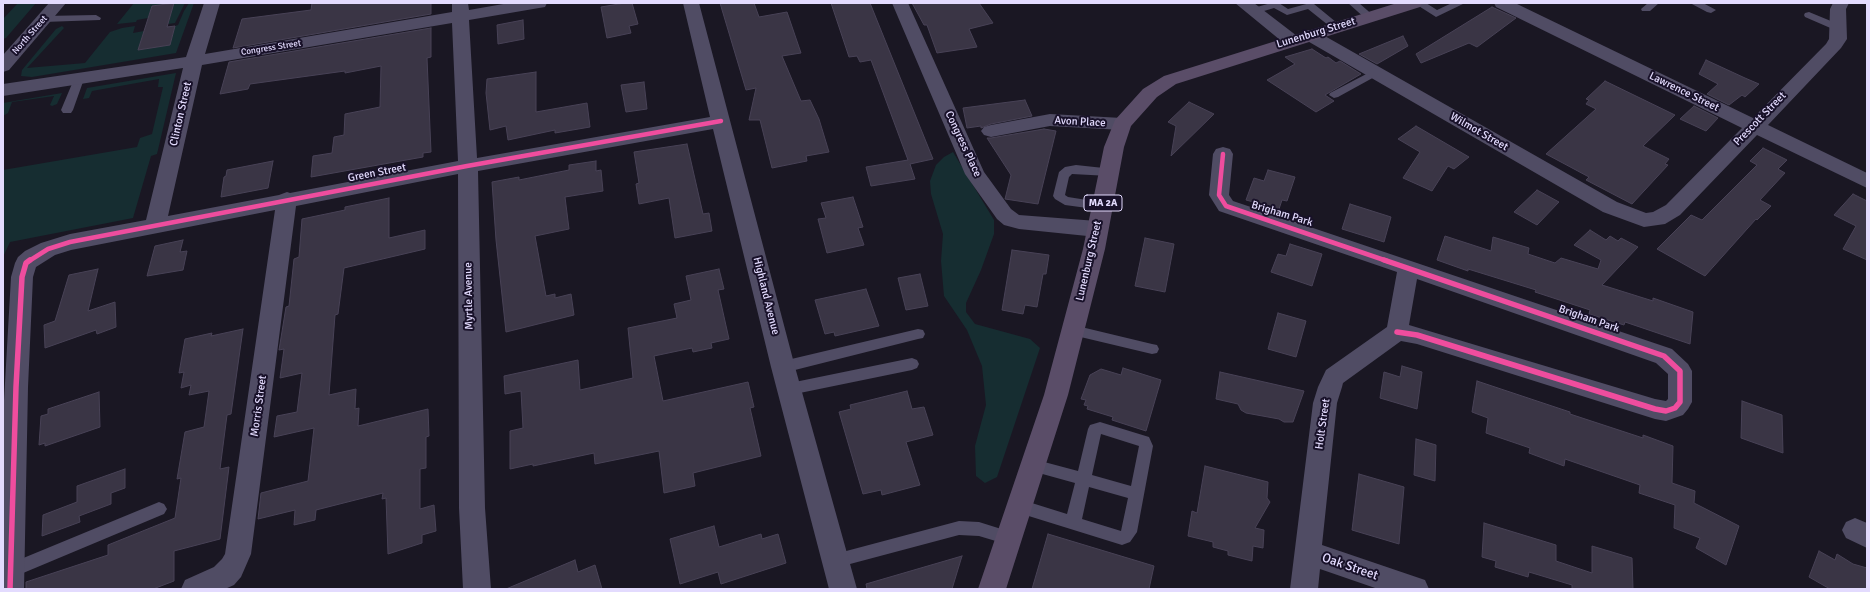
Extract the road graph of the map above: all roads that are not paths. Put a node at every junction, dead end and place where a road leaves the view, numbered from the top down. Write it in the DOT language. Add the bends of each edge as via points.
graph roads {
  1 [pos="58,3"];
  2 [pos="212,3"];
  3 [pos="539,3"];
  4 [pos="691,3"];
  5 [pos="900,3"];
  6 [pos="1353,3"];
  7 [pos="1414,3"];
  8 [pos="1419,3"];
  9 [pos="1460,3"];
  10 [pos="1502,3"];
  11 [pos="1695,3"];
  12 [pos="1839,4"];
  13 [pos="1248,7"];
  14 [pos="461,10"];
  15 [pos="1711,10"];
  16 [pos="1809,15"];
  17 [pos="1370,17"];
  18 [pos="96,18"];
  19 [pos="44,19"];
  20 [pos="1337,27"];
  21 [pos="1839,28"];
  22 [pos="1300,38"];
  23 [pos="194,61"];
  24 [pos="3,66"];
  25 [pos="1374,72"];
  26 [pos="79,79"];
  27 [pos="3,90"];
  28 [pos="1334,95"];
  29 [pos="67,110"];
  30 [pos="721,121"];
  31 [pos="1122,124"];
  32 [pos="1755,126"];
  33 [pos="991,131"];
  34 [pos="1223,154"];
  35 [pos="467,166"];
  36 [pos="1109,172"];
  37 [pos="1867,181"];
  38 [pos="287,200"];
  39 [pos="1102,206"];
  40 [pos="1652,220"];
  41 [pos="156,226"];
  42 [pos="1097,229"];
  43 [pos="1408,269"];
  44 [pos="1073,330"];
  45 [pos="1397,332"];
  46 [pos="918,334"];
  47 [pos="1152,349"];
  48 [pos="912,364"];
  49 [pos="784,367"];
  50 [pos="790,389"];
  51 [pos="1033,465"];
  52 [pos="1083,479"];
  53 [pos="1137,494"];
  54 [pos="1020,506"];
  55 [pos="159,509"];
  56 [pos="1073,523"];
  57 [pos="1009,538"];
  58 [pos="1307,552"];
  59 [pos="835,561"];
  60 [pos="8,570"];
  61 [pos="195,589"];
  62 [pos="477,589"];
  63 [pos="843,589"];
  64 [pos="992,589"];
  65 [pos="1304,589"];
  66 [pos="1415,589"];
  1 -- 19 [label="street, North Street"];
  2 -- 23 [label="street, Clinton Street"];
  3 -- 14 [label="street, Congress Street"];
  4 -- 30 [label="street, Highland Avenue"];
  5 -- 42 [label="street, Congress Place" via="975,174 1004,214 1019,222"];
  6 -- 17 [label="lane"];
  7 -- 17 [label="main road, Lunenburg Street / MA 2A"];
  8 -- 9 [label="lane" via="1436,14"];
  10 -- 32 [label="street, Lawrence Street"];
  11 -- 15 [label="lane"];
  12 -- 21 [label="street, Prescott Street"];
  13 -- 20 [label="lane" via="1274,5 1287,12 1310,6"];
  13 -- 22 [label="street"];
  14 -- 23 [label="street, Congress Street"];
  14 -- 35 [label="street, Myrtle Avenue"];
  16 -- 21 [label="lane"];
  17 -- 20 [label="main road, Lunenburg Street / MA 2A"];
  18 -- 19 [label="lane"];
  19 -- 24 [label="street, North Street"];
  20 -- 22 [label="main road, Lunenburg Street / MA 2A"];
  21 -- 32 [label="street, Prescott Street" via="1838,38 1832,48"];
  22 -- 25 [label="street, Wilmot Street"];
  22 -- 31 [label="main road, Lunenburg Street / MA 2A" via="1170,80 1150,93"];
  23 -- 26 [label="street, Congress Street"];
  23 -- 41 [label="street, Clinton Street"];
  25 -- 28 [label="lane"];
  25 -- 40 [label="street, Wilmot Street" via="1610,207 1644,220"];
  26 -- 27 [label="street, Congress Street"];
  26 -- 29 [label="lane"];
  30 -- 35 [label="street, Green Street"];
  30 -- 49 [label="street, Highland Avenue"];
  31 -- 33 [label="street, Avon Place" via="1050,120"];
  31 -- 36 [label="main road, Lunenburg Street / MA 2A"];
  32 -- 37 [label="street, Lawrence Street"];
  32 -- 40 [label="street, Prescott Street" via="1673,210"];
  34 -- 43 [label="street, Brigham Park" via="1219,195 1226,206"];
  35 -- 38 [label="street, Green Street"];
  35 -- 62 [label="street, Myrtle Avenue" via="472,508"];
  36 -- 39 [label="main road, Lunenburg Street / MA 2A"];
  36 -- 39 [label="lane" via="1076,169 1068,170 1063,175 1059,196 1065,201"];
  38 -- 41 [label="street, Green Street"];
  38 -- 61 [label="street, Morris Street" via="238,554 232,568 224,576"];
  39 -- 42 [label="main road, Lunenburg Street / MA 2A"];
  41 -- 60 [label="street, Green Street" via="70,242 39,253 26,263 22,277"];
  42 -- 44 [label="main road, Lunenburg Street / MA 2A"];
  43 -- 45 [label="street"];
  43 -- 45 [label="street, Brigham Park" via="1664,356 1680,371 1680,402 1675,408 1666,411 1655,409 1417,335"];
  44 -- 47 [label="lane"];
  44 -- 51 [label="main road, Lunenburg Street / MA 2A" via="1056,395"];
  45 -- 58 [label="street, Holt Street" via="1334,377 1325,403"];
  46 -- 49 [label="lane"];
  48 -- 50 [label="lane"];
  49 -- 50 [label="street, Highland Avenue"];
  50 -- 59 [label="street, Highland Avenue"];
  51 -- 52 [label="lane"];
  51 -- 54 [label="main road, Lunenburg Street / MA 2A"];
  52 -- 53 [label="lane"];
  52 -- 53 [label="lane" via="1094,429 1100,428 1145,442"];
  52 -- 56 [label="lane"];
  53 -- 56 [label="lane" via="1129,532 1125,537"];
  54 -- 56 [label="lane"];
  54 -- 57 [label="main road, Lunenburg Street / MA 2A"];
  55 -- 60 [label="lane"];
  57 -- 59 [label="lane" via="979,529 959,528"];
  57 -- 64 [label="main road, Lunenburg Street / MA 2A"];
  58 -- 65 [label="street, Holt Street"];
  58 -- 66 [label="street, Oak Street"];
  59 -- 63 [label="street, Highland Avenue"];
}
